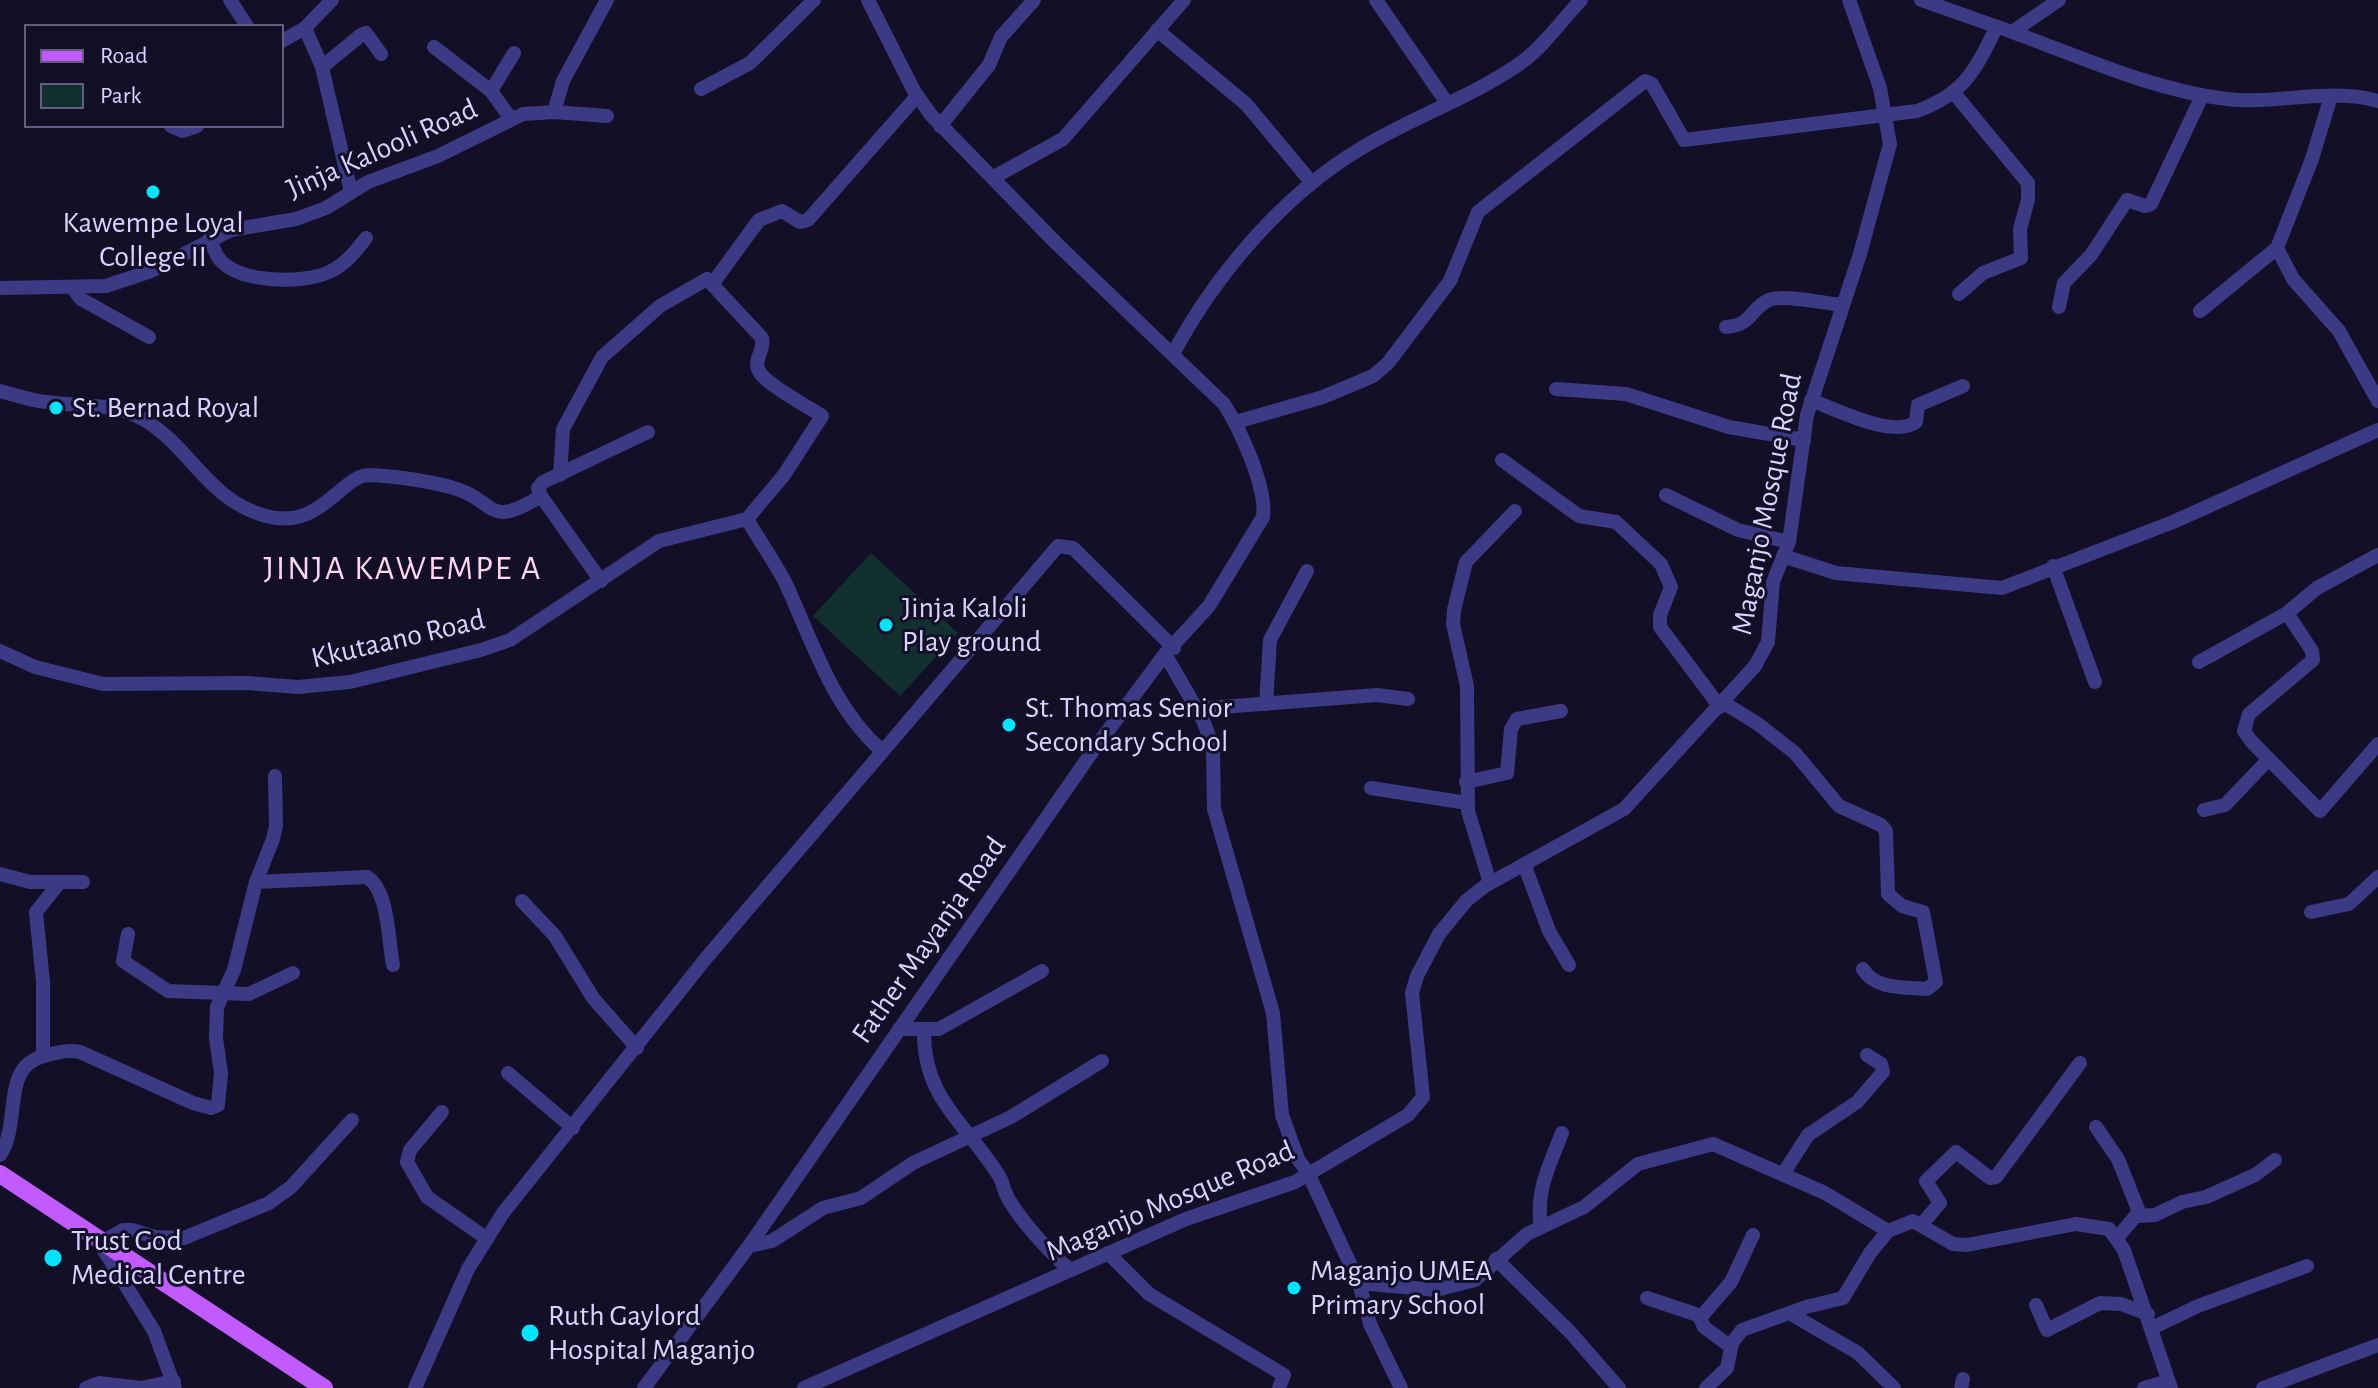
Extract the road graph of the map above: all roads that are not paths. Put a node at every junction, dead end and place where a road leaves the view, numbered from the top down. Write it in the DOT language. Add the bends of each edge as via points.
graph roads {
  1 [pos="230,0"];
  2 [pos="332,0"];
  3 [pos="607,0"];
  4 [pos="814,0"];
  5 [pos="868,0"];
  6 [pos="1034,0"];
  7 [pos="1184,0"];
  8 [pos="1376,0"];
  9 [pos="1581,0"];
  10 [pos="1849,0"];
  11 [pos="1921,0"];
  12 [pos="2059,0"];
  13 [pos="246,24"];
  14 [pos="305,28"];
  15 [pos="1996,28"];
  16 [pos="1157,30"];
  17 [pos="2012,32"];
  18 [pos="284,40"];
  19 [pos="434,47"];
  20 [pos="514,53"];
  21 [pos="381,54"];
  22 [pos="322,67"];
  23 [pos="701,89"];
  24 [pos="491,91"];
  25 [pos="1954,93"];
  26 [pos="917,96"];
  27 [pos="2202,96"];
  28 [pos="2331,96"];
  29 [pos="2378,101"];
  30 [pos="1447,103"];
  31 [pos="554,112"];
  32 [pos="1887,113"];
  33 [pos="607,116"];
  34 [pos="511,119"];
  35 [pos="940,126"];
  36 [pos="994,177"];
  37 [pos="1312,183"];
  38 [pos="351,192"];
  39 [pos="366,238"];
  40 [pos="209,239"];
  41 [pos="2277,248"];
  42 [pos="713,283"];
  43 [pos="72,287"];
  44 [pos="0,288"];
  45 [pos="1959,294"];
  46 [pos="1840,305"];
  47 [pos="2059,307"];
  48 [pos="2200,311"];
  49 [pos="1726,327"];
  50 [pos="149,337"];
  51 [pos="1173,354"];
  52 [pos="1963,386"];
  53 [pos="1556,389"];
  54 [pos="0,391"];
  55 [pos="1811,400"];
  56 [pos="2378,401"];
  57 [pos="1236,422"];
  58 [pos="2378,430"];
  59 [pos="648,432"];
  60 [pos="1804,440"];
  61 [pos="1502,460"];
  62 [pos="560,475"];
  63 [pos="1666,495"];
  64 [pos="541,496"];
  65 [pos="1515,511"];
  66 [pos="747,519"];
  67 [pos="1789,542"];
  68 [pos="2378,555"];
  69 [pos="1783,556"];
  70 [pos="2053,566"];
  71 [pos="1307,571"];
  72 [pos="601,581"];
  73 [pos="2287,613"];
  74 [pos="0,651"];
  75 [pos="1170,651"];
  76 [pos="2199,662"];
  77 [pos="2095,682"];
  78 [pos="1408,699"];
  79 [pos="1266,704"];
  80 [pos="1722,705"];
  81 [pos="1196,709"];
  82 [pos="1561,711"];
  83 [pos="2378,744"];
  84 [pos="882,751"];
  85 [pos="2269,759"];
  86 [pos="275,776"];
  87 [pos="1466,782"];
  88 [pos="1371,788"];
  89 [pos="1467,803"];
  90 [pos="2204,810"];
  91 [pos="1524,864"];
  92 [pos="0,874"];
  93 [pos="2378,877"];
  94 [pos="60,882"];
  95 [pos="83,882"];
  96 [pos="256,882"];
  97 [pos="1490,883"];
  98 [pos="522,901"];
  99 [pos="2311,912"];
  100 [pos="128,934"];
  101 [pos="393,965"];
  102 [pos="1569,965"];
  103 [pos="1863,969"];
  104 [pos="1042,971"];
  105 [pos="293,973"];
  106 [pos="222,994"];
  107 [pos="899,1029"];
  108 [pos="924,1031"];
  109 [pos="637,1048"];
  110 [pos="1867,1055"];
  111 [pos="43,1056"];
  112 [pos="1102,1061"];
  113 [pos="2080,1063"];
  114 [pos="508,1073"];
  115 [pos="442,1112"];
  116 [pos="352,1120"];
  117 [pos="2096,1127"];
  118 [pos="573,1128"];
  119 [pos="1562,1133"];
  120 [pos="969,1136"];
  121 [pos="0,1155"];
  122 [pos="2275,1160"];
  123 [pos="1308,1173"];
  124 [pos="0,1174"];
  125 [pos="1783,1174"];
  126 [pos="2138,1216"];
  127 [pos="1921,1225"];
  128 [pos="1541,1227"];
  129 [pos="1888,1231"];
  130 [pos="1753,1235"];
  131 [pos="99,1237"];
  132 [pos="486,1238"];
  133 [pos="2117,1238"];
  134 [pos="749,1246"];
  135 [pos="1108,1253"];
  136 [pos="1496,1259"];
  137 [pos="2307,1266"];
  138 [pos="1070,1270"];
  139 [pos="1359,1283"];
  140 [pos="1647,1298"];
  141 [pos="2036,1305"];
  142 [pos="1791,1314"];
  143 [pos="1701,1316"];
  144 [pos="2150,1321"];
  145 [pos="2378,1345"];
  146 [pos="1731,1347"];
  147 [pos="2169,1384"];
  148 [pos="175,1385"];
  149 [pos="86,1388"];
  150 [pos="324,1388"];
  151 [pos="415,1388"];
  152 [pos="644,1388"];
  153 [pos="804,1388"];
  154 [pos="1279,1388"];
  155 [pos="1401,1388"];
  156 [pos="1619,1388"];
  157 [pos="1706,1388"];
  158 [pos="1894,1388"];
  159 [pos="2144,1388"];
  160 [pos="2263,1388"];
  1 -- 13 [label="street"];
  2 -- 14 [label="street"];
  3 -- 31 [label="street" via="563,81"];
  4 -- 23 [label="street" via="750,63"];
  5 -- 26 [label="street"];
  6 -- 35 [label="street" via="1001,37 989,65"];
  7 -- 16 [label="street"];
  8 -- 30 [label="street"];
  9 -- 30 [label="street" via="1525,60"];
  10 -- 32 [label="street, Maganjo Mosque Road"];
  11 -- 15 [label="street"];
  12 -- 17 [label="street"];
  14 -- 18 [label="street"];
  14 -- 22 [label="street"];
  15 -- 17 [label="street"];
  15 -- 25 [label="street" via="1976,69"];
  16 -- 36 [label="street" via="1063,139"];
  16 -- 37 [label="street" via="1246,104"];
  17 -- 27 [label="street"];
  19 -- 24 [label="street"];
  20 -- 24 [label="street"];
  21 -- 22 [label="street" via="366,33"];
  22 -- 38 [label="street"];
  24 -- 34 [label="street"];
  25 -- 32 [label="street" via="1917,111"];
  25 -- 45 [label="street" via="2028,183 2021,258 1983,273"];
  26 -- 35 [label="street"];
  26 -- 42 [label="street" via="808,220 800,222 782,211 765,215"];
  27 -- 28 [label="street" via="2249,101"];
  27 -- 47 [label="street" via="2151,204 2127,200 2091,255 2064,283"];
  28 -- 29 [label="street"];
  28 -- 41 [label="street"];
  30 -- 37 [label="street" via="1360,149"];
  31 -- 33 [label="street, Jinja Kalooli Road"];
  31 -- 34 [label="street, Jinja Kalooli Road"];
  32 -- 46 [label="street, Maganjo Mosque Road" via="1888,154"];
  32 -- 57 [label="street" via="1684,140 1652,84 1645,81 1478,212 1450,281 1373,376"];
  34 -- 38 [label="street, Jinja Kalooli Road"];
  35 -- 36 [label="street"];
  36 -- 51 [label="street"];
  37 -- 51 [label="street" via="1220,283 1192,318"];
  38 -- 40 [label="street, Jinja Kalooli Road" via="342,202 312,214"];
  39 -- 40 [label="street" via="329,272 275,279 235,271 222,262"];
  40 -- 43 [label="street, Jinja Kalooli Road" via="151,271 86,289"];
  41 -- 48 [label="street"];
  41 -- 56 [label="street" via="2293,279 2339,331"];
  42 -- 62 [label="street" via="703,280 668,300 602,357 563,429"];
  42 -- 66 [label="street" via="762,338 757,362 762,376 822,416 784,475"];
  43 -- 44 [label="street, Jinja Kalooli Road"];
  43 -- 50 [label="street" via="81,299"];
  46 -- 49 [label="street" via="1777,299 1762,305 1745,323"];
  46 -- 55 [label="street, Maganjo Mosque Road"];
  51 -- 57 [label="street"];
  52 -- 55 [label="street" via="1918,405 1916,422 1910,426 1874,425"];
  53 -- 60 [label="street" via="1626,394 1729,427"];
  54 -- 64 [label="street" via="44,402 103,406 143,419 222,495 265,516 294,516 324,507 368,475 455,489 500,512 520,509"];
  55 -- 60 [label="street, Maganjo Mosque Road"];
  57 -- 75 [label="street, Father Mayanja Road" via="1261,495 1263,517 1209,606"];
  58 -- 70 [label="street" via="2173,522"];
  59 -- 62 [label="street"];
  60 -- 67 [label="street, Maganjo Mosque Road"];
  61 -- 80 [label="street" via="1579,516 1616,522 1661,564 1671,587 1660,627"];
  62 -- 64 [label="street" via="540,485"];
  63 -- 67 [label="street" via="1738,530"];
  64 -- 72 [label="street"];
  65 -- 87 [label="street" via="1466,562 1456,594 1453,624 1467,686"];
  66 -- 72 [label="street, Kkutaano Road" via="659,541"];
  66 -- 84 [label="street" via="783,580 834,690 864,735"];
  67 -- 69 [label="street, Maganjo Mosque Road"];
  68 -- 73 [label="street" via="2317,588"];
  69 -- 70 [label="street" via="1836,573 1990,588"];
  69 -- 80 [label="street, Maganjo Mosque Road" via="1773,582 1766,649"];
  70 -- 77 [label="street"];
  71 -- 79 [label="street" via="1270,640"];
  72 -- 74 [label="street, Kkutaano Road" via="498,644 408,670 319,687 103,684 35,667"];
  73 -- 76 [label="street"];
  73 -- 85 [label="street" via="2314,656 2246,720 2244,731"];
  75 -- 81 [label="street"];
  75 -- 84 [label="street" via="1112,584 1065,545 1058,546"];
  75 -- 107 [label="street, Father Mayanja Road" via="1092,752"];
  78 -- 79 [label="street" via="1377,695"];
  79 -- 81 [label="street"];
  80 -- 91 [label="street, Maganjo Mosque Road" via="1624,809"];
  80 -- 103 [label="street" via="1795,753 1839,806 1886,831 1888,894 1902,906 1923,912 1936,982 1927,989 1894,986 1871,980"];
  81 -- 123 [label="street" via="1213,747 1214,809 1273,1013 1282,1115"];
  82 -- 87 [label="street" via="1517,719 1511,729 1507,773"];
  83 -- 85 [label="street" via="2320,811"];
  84 -- 109 [label="street"];
  85 -- 90 [label="street" via="2225,805"];
  86 -- 96 [label="street" via="276,826"];
  87 -- 89 [label="street"];
  88 -- 89 [label="street"];
  89 -- 97 [label="street"];
  91 -- 97 [label="street, Maganjo Mosque Road"];
  91 -- 102 [label="street" via="1549,931"];
  92 -- 94 [label="street"];
  93 -- 99 [label="street" via="2349,904"];
  94 -- 95 [label="street"];
  94 -- 111 [label="street" via="36,912"];
  96 -- 101 [label="street" via="367,877 381,898"];
  96 -- 106 [label="street" via="234,970"];
  97 -- 123 [label="street, Maganjo Mosque Road" via="1450,917 1417,976 1412,993 1423,1097 1418,1107"];
  98 -- 109 [label="street" via="555,936 593,998"];
  100 -- 106 [label="street" via="123,961 158,986"];
  104 -- 108 [label="street" via="939,1029"];
  105 -- 106 [label="street" via="249,994"];
  106 -- 111 [label="street" via="216,1015 221,1082 216,1107 193,1103 80,1052"];
  107 -- 108 [label="street"];
  107 -- 134 [label="street, Father Mayanja Road"];
  108 -- 120 [label="street" via="924,1057 932,1082"];
  109 -- 118 [label="street"];
  110 -- 125 [label="street" via="1881,1064 1883,1072 1857,1102 1808,1135"];
  111 -- 121 [label="street" via="18,1070 12,1121"];
  112 -- 120 [label="street" via="1021,1112"];
  113 -- 127 [label="street" via="1996,1177 1990,1178 1956,1152 1926,1181 1940,1203"];
  114 -- 118 [label="street"];
  115 -- 132 [label="street" via="410,1150 407,1162 437,1206"];
  116 -- 131 [label="street" via="291,1187 269,1203 184,1238 132,1230"];
  117 -- 126 [label="street" via="2131,1187"];
  118 -- 132 [label="street"];
  119 -- 128 [label="street" via="1541,1186"];
  120 -- 134 [label="street" via="913,1163 861,1198 823,1208 772,1241"];
  120 -- 138 [label="street" via="1014,1206"];
  122 -- 126 [label="street" via="2206,1197"];
  123 -- 135 [label="street, Maganjo Mosque Road"];
  123 -- 139 [label="street"];
  124 -- 131 [label="main road"];
  125 -- 128 [label="street" via="1721,1146 1704,1146 1638,1164 1584,1207"];
  125 -- 129 [label="street"];
  126 -- 133 [label="street"];
  127 -- 129 [label="street" via="1908,1221"];
  127 -- 133 [label="street" via="1953,1244 1990,1243 2076,1224 2102,1227"];
  128 -- 136 [label="street"];
  129 -- 142 [label="street" via="1843,1298"];
  130 -- 143 [label="street" via="1731,1282"];
  131 -- 148 [label="street" via="148,1318"];
  131 -- 150 [label="main road"];
  132 -- 151 [label="street"];
  133 -- 144 [label="street"];
  134 -- 152 [label="street, Father Mayanja Road"];
  135 -- 138 [label="street, Maganjo Mosque Road"];
  135 -- 154 [label="street" via="1149,1294 1284,1375"];
  136 -- 139 [label="street" via="1483,1274 1460,1286 1436,1290"];
  136 -- 156 [label="street"];
  137 -- 144 [label="street"];
  138 -- 153 [label="street, Maganjo Mosque Road"];
  139 -- 155 [label="street" via="1370,1324"];
  140 -- 143 [label="street"];
  141 -- 144 [label="street" via="2047,1330 2100,1303 2121,1304"];
  142 -- 146 [label="street" via="1742,1330"];
  142 -- 158 [label="street" via="1858,1353"];
  143 -- 146 [label="street" via="1704,1327"];
  144 -- 147 [label="street"];
  145 -- 160 [label="street"];
  146 -- 157 [label="street" via="1727,1368"];
  147 -- 159 [label="street"];
  148 -- 149 [label="street" via="99,1383"];
}
